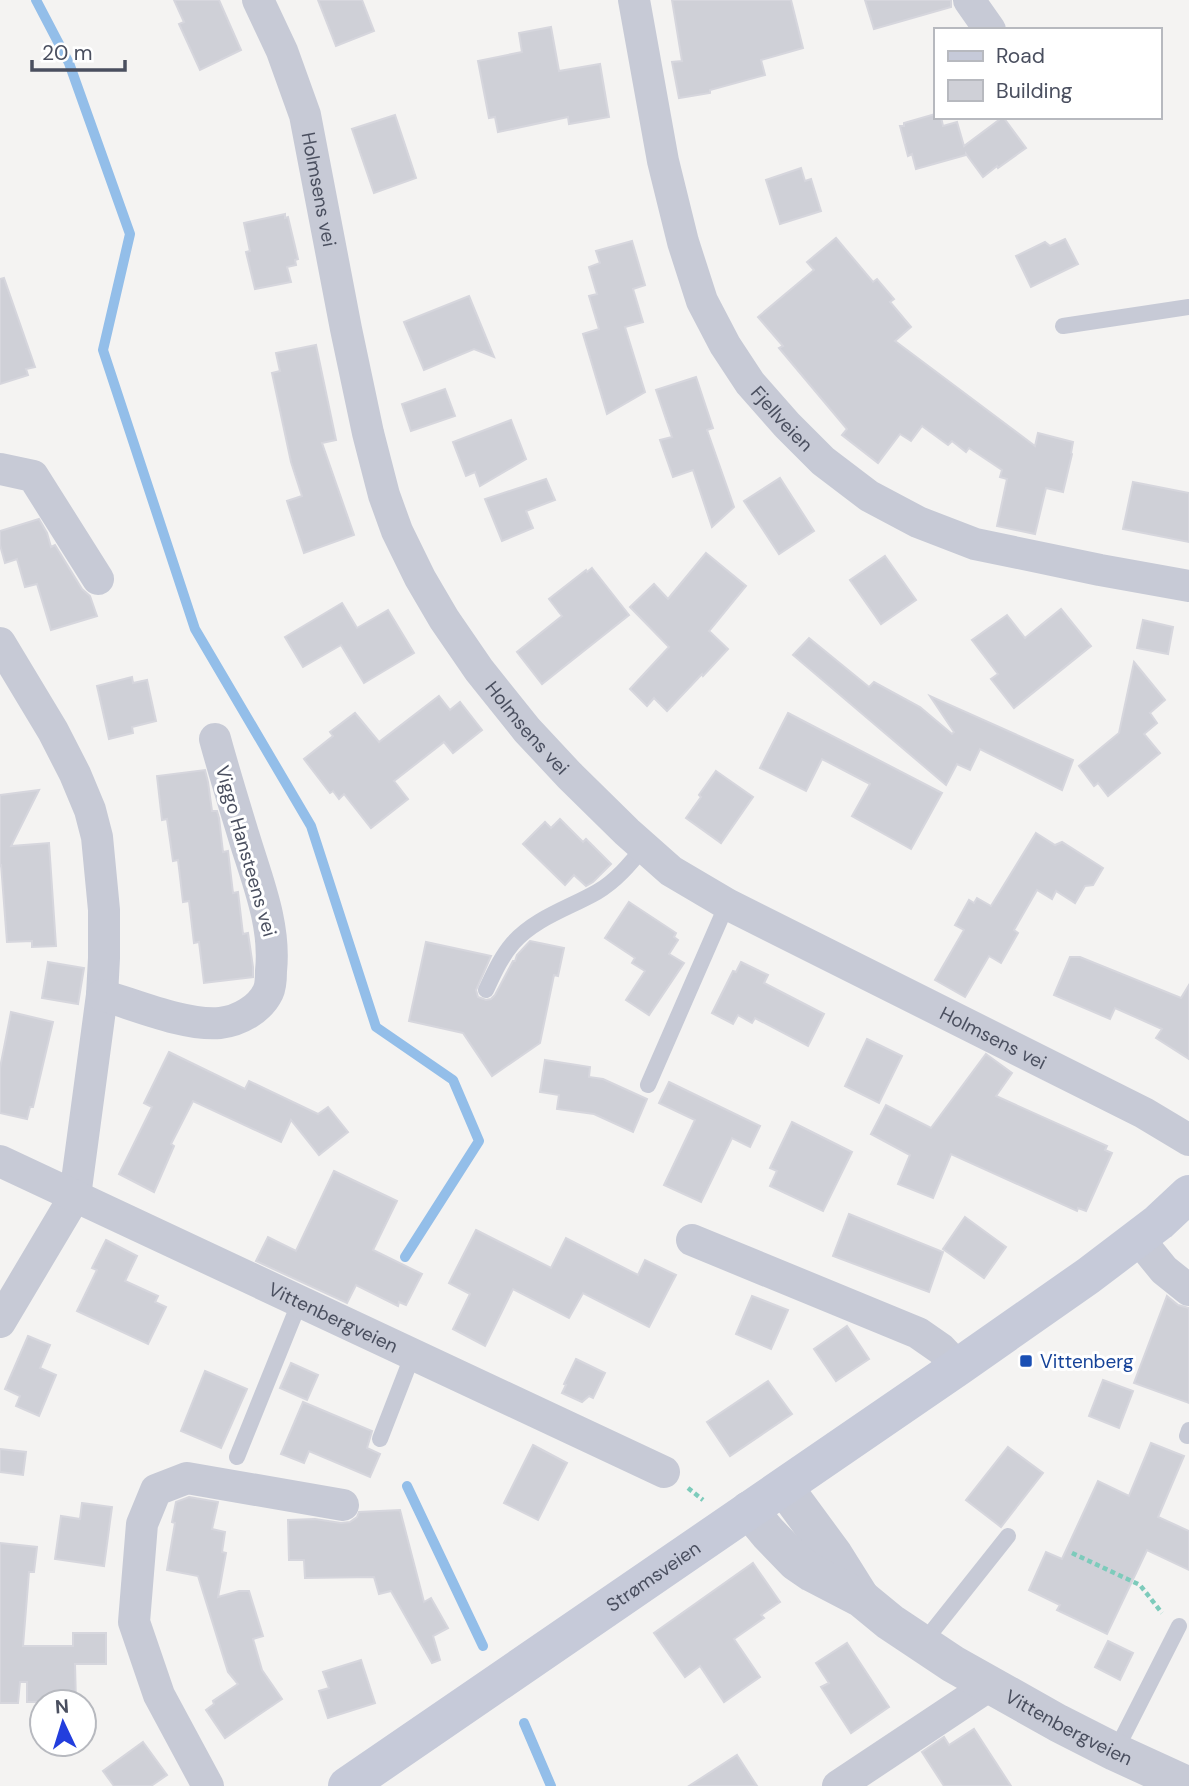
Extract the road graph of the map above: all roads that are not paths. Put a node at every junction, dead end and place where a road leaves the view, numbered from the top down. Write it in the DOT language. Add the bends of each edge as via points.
graph roads {
  1 [pos="258,0"];
  2 [pos="634,0"];
  3 [pos="969,0"];
  4 [pos="989,28"];
  5 [pos="1189,307"];
  6 [pos="1063,326"];
  7 [pos="0,469"];
  8 [pos="98,579"];
  9 [pos="1189,586"];
  10 [pos="0,643"];
  11 [pos="215,739"];
  12 [pos="644,847"];
  13 [pos="727,904"];
  14 [pos="486,990"];
  15 [pos="102,995"];
  16 [pos="648,1085"];
  17 [pos="1189,1140"];
  18 [pos="0,1161"];
  19 [pos="1189,1194"];
  20 [pos="75,1196"];
  21 [pos="1138,1238"];
  22 [pos="692,1240"];
  23 [pos="1189,1290"];
  24 [pos="300,1301"];
  25 [pos="0,1322"];
  26 [pos="412,1354"];
  27 [pos="958,1367"];
  28 [pos="380,1439"];
  29 [pos="237,1457"];
  30 [pos="664,1472"];
  31 [pos="784,1487"];
  32 [pos="342,1505"];
  33 [pos="750,1510"];
  34 [pos="1008,1536"];
  35 [pos="862,1600"];
  36 [pos="1179,1626"];
  37 [pos="923,1643"];
  38 [pos="990,1685"];
  39 [pos="1115,1752"];
  40 [pos="208,1786"];
  41 [pos="347,1786"];
  42 [pos="838,1786"];
  43 [pos="1189,1786"];
  1 -- 12 [label="street, Holmsens vei" via="305,115 363,410 397,531 444,619 487,680 544,749"];
  2 -- 9 [label="street, Fjellveien" via="663,160 702,301 750,383 787,425 823,461 869,496 918,522 975,544"];
  3 -- 4 [label="street"];
  5 -- 6 [label="lane"];
  7 -- 8 [label="street" via="33,476"];
  10 -- 15 [label="street" via="53,731 90,810 104,910"];
  11 -- 15 [label="street, Viggo Hansteens vei" via="271,933 269,990 251,1012 223,1023 173,1017"];
  12 -- 13 [label="street, Holmsens vei" via="671,871"];
  12 -- 14 [label="lane" via="599,891 535,924 514,942"];
  13 -- 16 [label="lane"];
  13 -- 17 [label="street, Holmsens vei" via="1144,1113"];
  15 -- 20 [label="street"];
  18 -- 20 [label="street, Vittenbergveien"];
  19 -- 21 [label="main road, Strømsveien"];
  20 -- 24 [label="street, Vittenbergveien"];
  20 -- 25 [label="street"];
  21 -- 23 [label="street" via="1164,1270"];
  21 -- 27 [label="main road, Strømsveien"];
  22 -- 27 [label="street" via="918,1333"];
  24 -- 26 [label="street, Vittenbergveien"];
  24 -- 29 [label="lane"];
  26 -- 28 [label="lane"];
  26 -- 30 [label="street, Vittenbergveien"];
  27 -- 31 [label="main road, Strømsveien"];
  31 -- 33 [label="main road, Strømsveien"];
  31 -- 35 [label="street, Vittenbergveien"];
  32 -- 40 [label="street" via="187,1478 156,1490 142,1524 134,1622 159,1695"];
  33 -- 35 [label="street, Vittenbergveien" via="796,1562"];
  33 -- 41 [label="main road, Strømsveien"];
  34 -- 37 [label="lane"];
  35 -- 37 [label="street, Vittenbergveien"];
  36 -- 39 [label="lane"];
  37 -- 38 [label="street, Vittenbergveien"];
  38 -- 39 [label="street, Vittenbergveien"];
  38 -- 42 [label="street, Vittenbergveien"];
  39 -- 43 [label="street, Vittenbergveien"];
}
